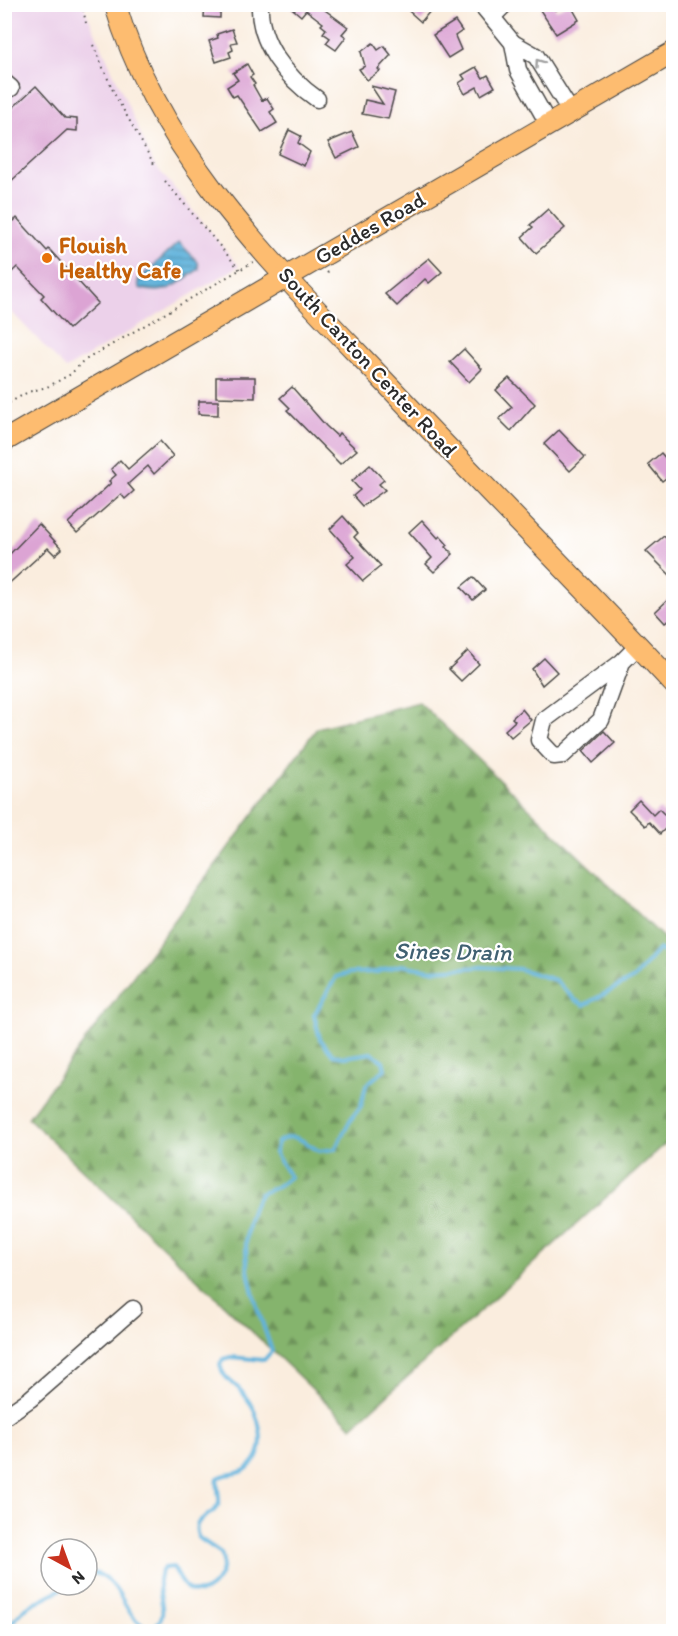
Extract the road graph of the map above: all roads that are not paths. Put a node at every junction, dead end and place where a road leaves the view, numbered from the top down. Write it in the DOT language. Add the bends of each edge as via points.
graph roads {
  1 [pos="115,4"];
  2 [pos="260,4"];
  3 [pos="505,4"];
  4 [pos="486,11"];
  5 [pos="513,43"];
  6 [pos="674,52"];
  7 [pos="317,99"];
  8 [pos="571,112"];
  9 [pos="549,125"];
  10 [pos="287,276"];
  11 [pos="4,441"];
  12 [pos="639,646"];
  13 [pos="622,662"];
  14 [pos="674,684"];
  15 [pos="133,1309"];
  16 [pos="4,1417"];
  1 -- 10 [label="main road, South Canton Center Road" via="131,53 169,128 222,203"];
  2 -- 7 [label="street" via="269,45 292,79"];
  3 -- 4 [label="street"];
  4 -- 5 [label="street"];
  8 -- 5 [label="street, one-way" via="536,56"];
  5 -- 9 [label="street" via="518,70"];
  6 -- 8 [label="main road, Geddes Road"];
  8 -- 9 [label="main road, Geddes Road"];
  9 -- 10 [label="main road, Geddes Road"];
  10 -- 11 [label="main road, Geddes Road"];
  10 -- 12 [label="main road, South Canton Center Road"];
  12 -- 13 [label="street"];
  12 -- 14 [label="main road, South Canton Center Road"];
  13 -- 13 [label="street" via="544,720 539,740 554,756 563,755 601,720"];
  15 -- 16 [label="street"];
}
